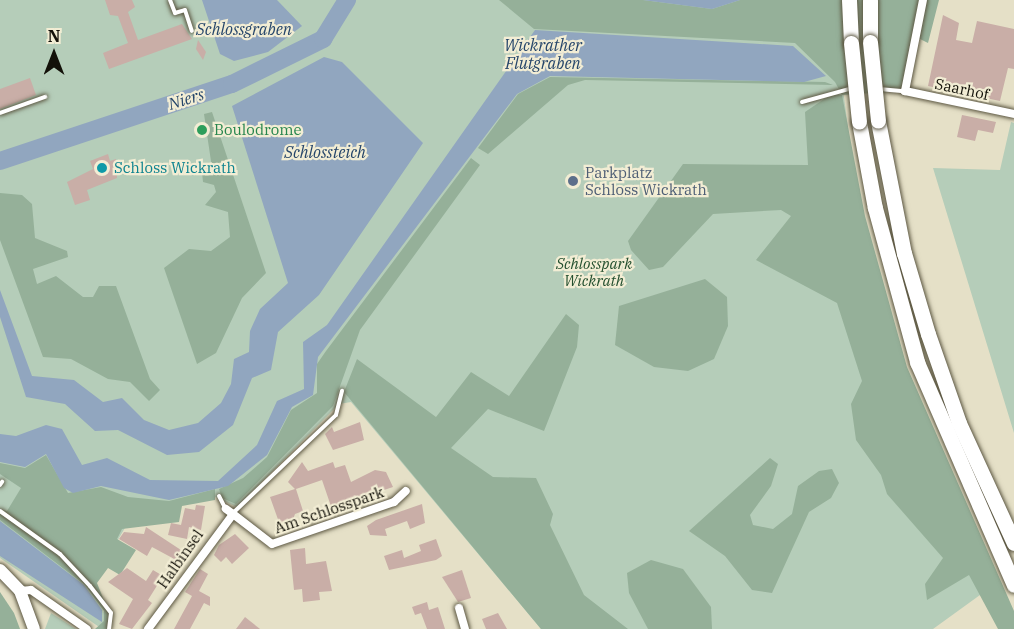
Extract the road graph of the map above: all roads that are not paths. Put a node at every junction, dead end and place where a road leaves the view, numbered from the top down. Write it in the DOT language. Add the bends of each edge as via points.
graph roads {
  1 [pos="171,0"];
  2 [pos="849,0"];
  3 [pos="870,0"];
  4 [pos="923,0"];
  5 [pos="192,31"];
  6 [pos="905,91"];
  7 [pos="45,97"];
  8 [pos="802,102"];
  9 [pos="0,113"];
  10 [pos="1014,114"];
  11 [pos="342,391"];
  12 [pos="406,491"];
  13 [pos="219,496"];
  14 [pos="0,511"];
  15 [pos="229,512"];
  16 [pos="1014,543"];
  17 [pos="0,570"];
  18 [pos="1014,585"];
  19 [pos="20,591"];
  20 [pos="459,608"];
  21 [pos="34,629"];
  22 [pos="87,629"];
  23 [pos="109,629"];
  24 [pos="148,629"];
  25 [pos="465,629"];
  1 -- 5 [label="lane" via="175,13 185,10"];
  2 -- 18 [label="highway, bridge" via="859,122 875,208 917,362"];
  3 -- 16 [label="highway, bridge" via="878,121 904,253 959,423"];
  4 -- 6 [label="street"];
  6 -- 8 [label="lane" via="840,88"];
  6 -- 10 [label="street, Saarhof"];
  7 -- 9 [label="lane"];
  11 -- 15 [label="lane" via="336,415"];
  12 -- 15 [label="street, Am Schlosspark" via="394,502 272,544"];
  13 -- 15 [label="lane"];
  14 -- 23 [label="lane" via="60,554 90,586 111,613"];
  15 -- 24 [label="street, Halbinsel"];
  17 -- 19 [label="main road"];
  19 -- 21 [label="main road"];
  19 -- 22 [label="street" via="31,590"];
  20 -- 25 [label="street"];
}
